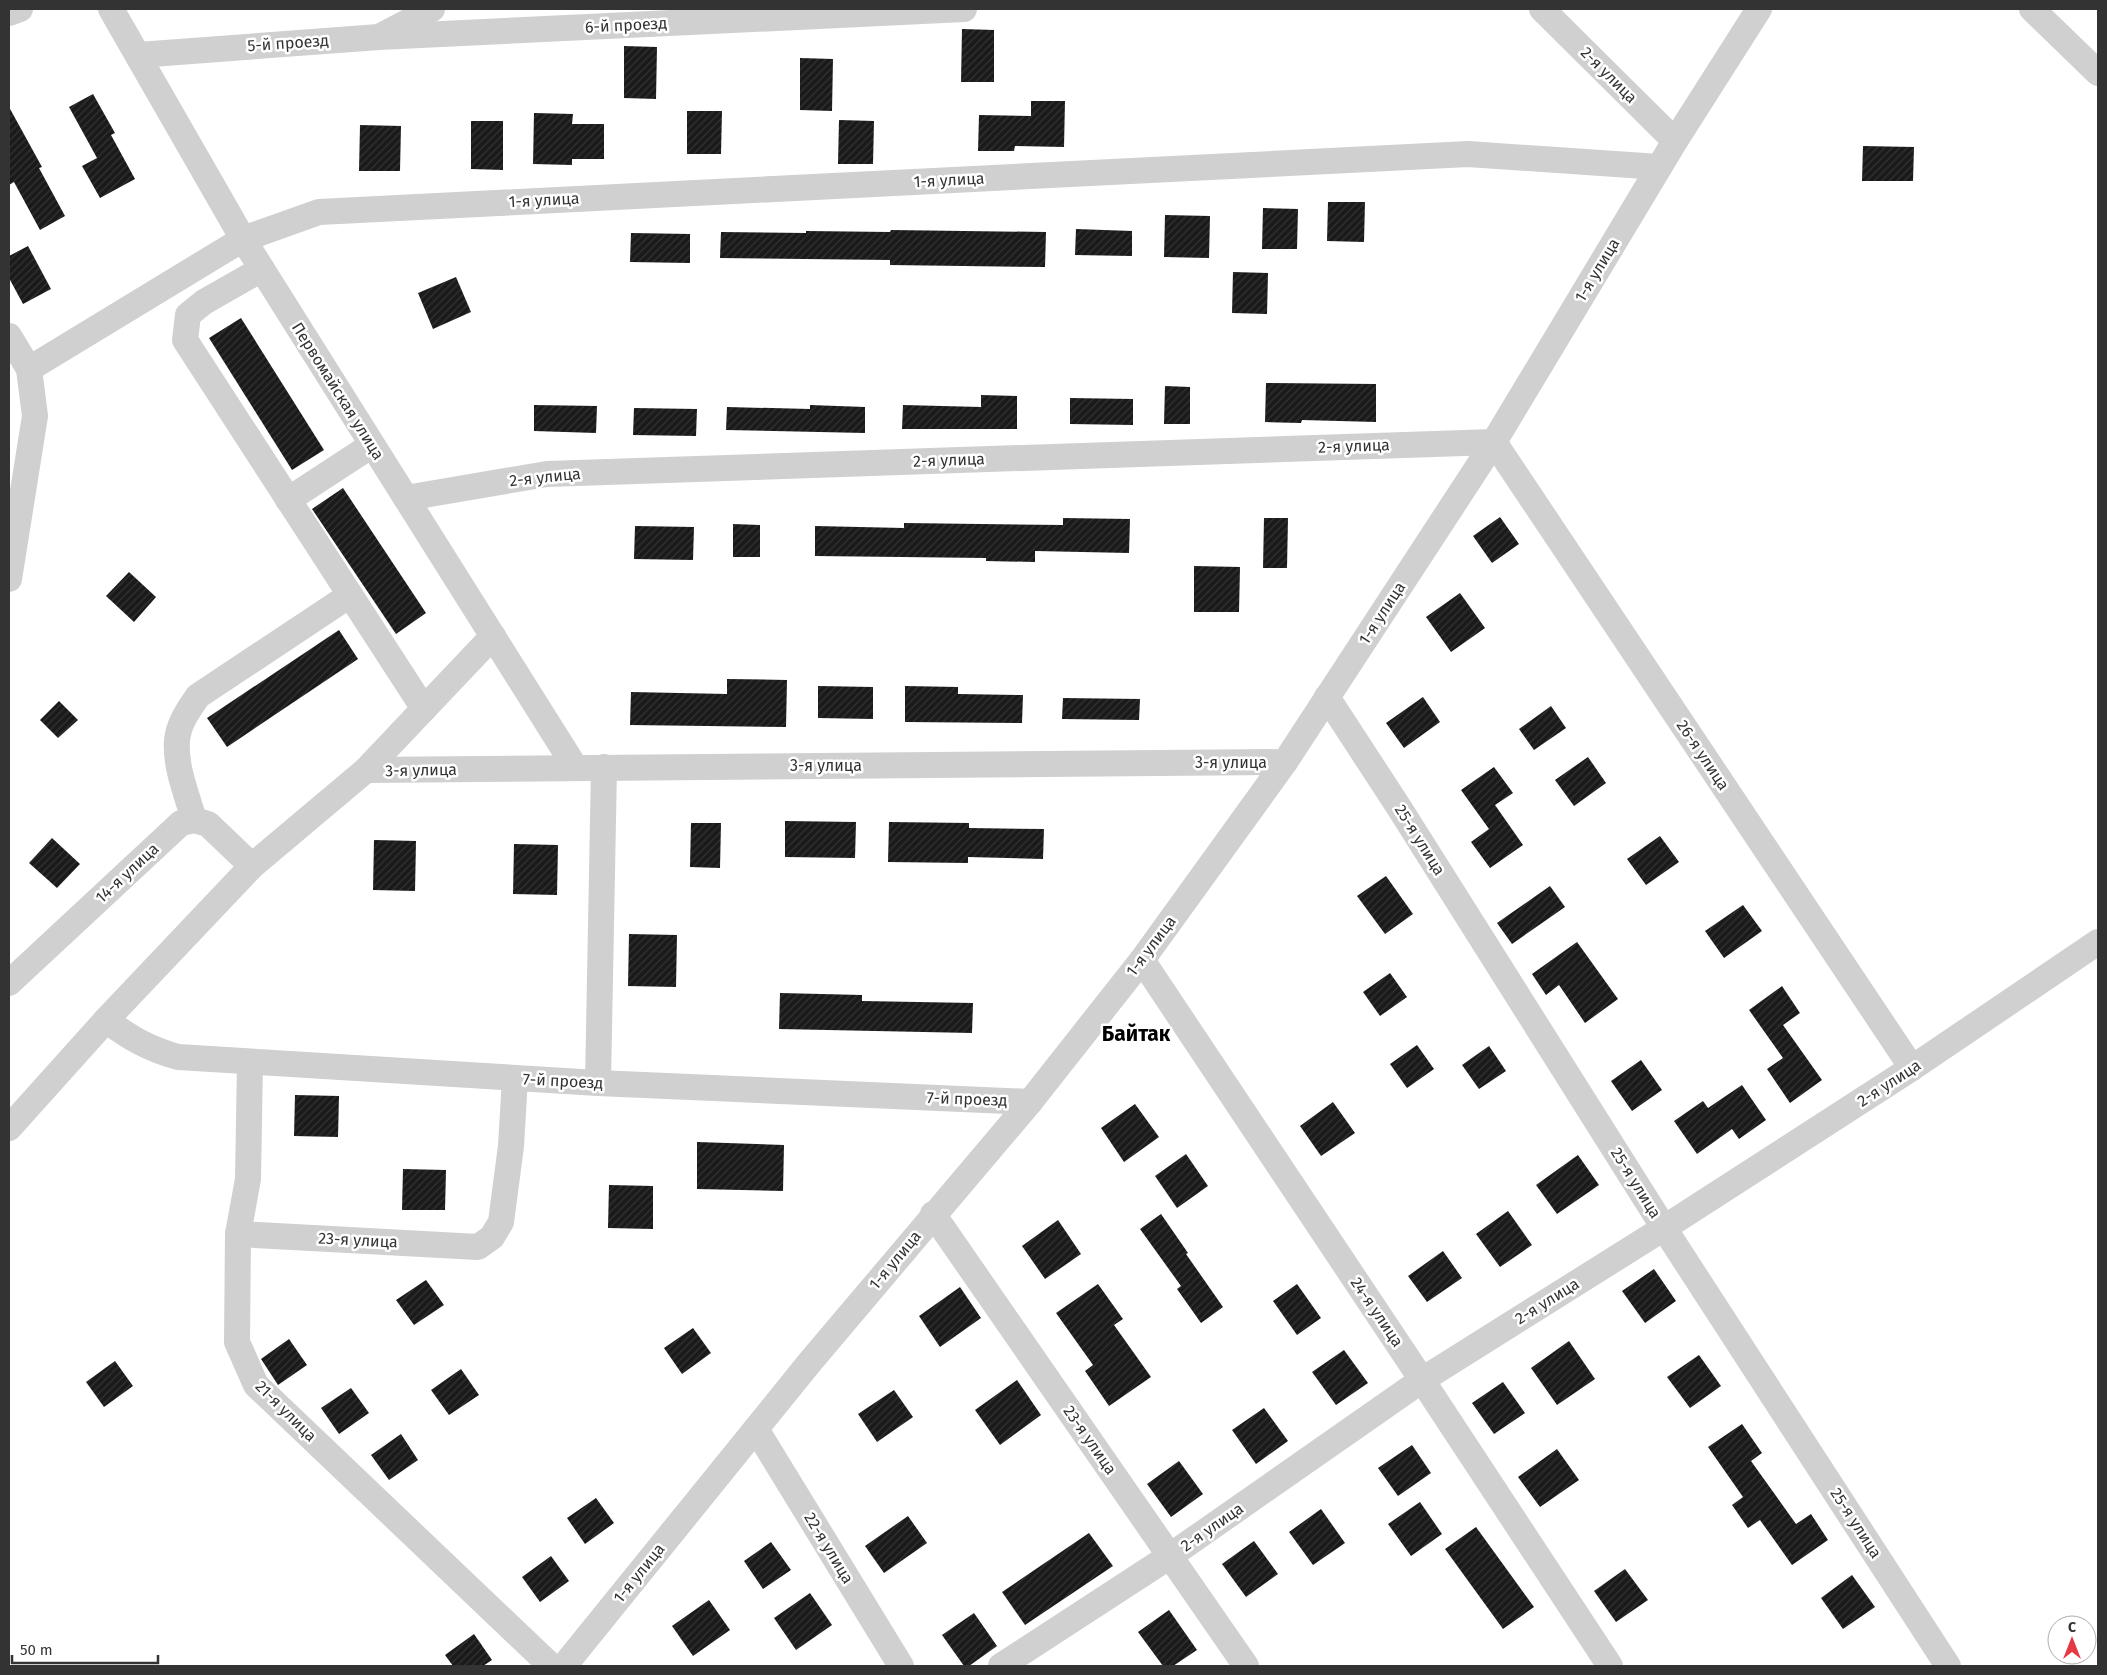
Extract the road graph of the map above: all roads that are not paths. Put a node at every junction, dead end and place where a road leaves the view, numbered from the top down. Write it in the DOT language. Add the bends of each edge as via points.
graph roads {
  1 [pos="20,9"];
  2 [pos="111,9"];
  3 [pos="432,9"];
  4 [pos="964,9"];
  5 [pos="1542,9"];
  6 [pos="1759,9"];
  7 [pos="2032,9"];
  8 [pos="9,13"];
  9 [pos="379,37"];
  10 [pos="138,54"];
  11 [pos="2098,73"];
  12 [pos="1675,141"];
  13 [pos="1659,168"];
  14 [pos="243,239"];
  15 [pos="262,269"];
  16 [pos="9,336"];
  17 [pos="29,369"];
  18 [pos="1494,442"];
  19 [pos="372,445"];
  20 [pos="406,498"];
  21 [pos="288,500"];
  22 [pos="9,579"];
  23 [pos="350,595"];
  24 [pos="493,636"];
  25 [pos="1327,697"];
  26 [pos="424,709"];
  27 [pos="1285,762"];
  28 [pos="576,767"];
  29 [pos="604,767"];
  30 [pos="366,770"];
  31 [pos="194,820"];
  32 [pos="252,866"];
  33 [pos="2098,942"];
  34 [pos="1142,960"];
  35 [pos="9,984"];
  36 [pos="106,1020"];
  37 [pos="250,1062"];
  38 [pos="1912,1068"];
  39 [pos="515,1078"];
  40 [pos="598,1083"];
  41 [pos="1030,1102"];
  42 [pos="9,1128"];
  43 [pos="933,1214"];
  44 [pos="1664,1228"];
  45 [pos="238,1234"];
  46 [pos="1422,1380"];
  47 [pos="756,1429"];
  48 [pos="1170,1556"];
  49 [pos="551,1666"];
  50 [pos="564,1666"];
  51 [pos="901,1666"];
  52 [pos="1001,1666"];
  53 [pos="1246,1666"];
  54 [pos="1610,1666"];
  55 [pos="1948,1666"];
  1 -- 8 [label="street"];
  2 -- 10 [label="street, Первомайская улица"];
  3 -- 9 [label="street, 5-й проезд"];
  4 -- 9 [label="street, 6-й проезд"];
  5 -- 12 [label="street, 2-я улица"];
  6 -- 12 [label="street, 1-я улица"];
  7 -- 11 [label="street"];
  9 -- 10 [label="street, 5-й проезд"];
  10 -- 14 [label="street, Первомайская улица"];
  12 -- 13 [label="street, 1-я улица"];
  13 -- 14 [label="street, 1-я улица" via="1468,154 319,212"];
  13 -- 18 [label="street, 1-я улица"];
  14 -- 15 [label="street, Первомайская улица"];
  14 -- 17 [label="street, 1-я улица"];
  15 -- 19 [label="street, Первомайская улица"];
  15 -- 21 [label="street" via="204,302 188,315 185,340"];
  16 -- 17 [label="street"];
  17 -- 22 [label="street" via="35,416"];
  18 -- 20 [label="street, 2-я улица" via="547,474"];
  18 -- 25 [label="street, 1-я улица"];
  18 -- 38 [label="street, 26-я улица"];
  19 -- 20 [label="street, Первомайская улица"];
  19 -- 21 [label="street"];
  20 -- 24 [label="street, Первомайская улица"];
  21 -- 23 [label="street"];
  23 -- 26 [label="street"];
  23 -- 31 [label="street" via="198,696 185,716 177,740 179,771"];
  24 -- 26 [label="street"];
  24 -- 28 [label="street, Первомайская улица"];
  25 -- 27 [label="street, 1-я улица"];
  25 -- 44 [label="street, 25-я улица"];
  26 -- 30 [label="street"];
  27 -- 29 [label="street, 3-я улица"];
  27 -- 34 [label="street, 1-я улица"];
  28 -- 29 [label="street, 3-я улица"];
  28 -- 30 [label="street, 3-я улица"];
  29 -- 40 [label="street"];
  30 -- 32 [label="street"];
  31 -- 32 [label="street" via="208,824"];
  31 -- 35 [label="street, 14-я улица" via="181,823"];
  32 -- 36 [label="street"];
  33 -- 38 [label="street, 2-я улица"];
  34 -- 41 [label="street, 1-я улица"];
  34 -- 46 [label="street, 24-я улица"];
  36 -- 37 [label="street, 7-й проезд" via="154,1050 178,1057"];
  36 -- 42 [label="street"];
  37 -- 39 [label="street, 7-й проезд"];
  37 -- 45 [label="street, 21-я улица" via="248,1179"];
  38 -- 44 [label="street, 2-я улица"];
  39 -- 40 [label="street, 7-й проезд"];
  39 -- 45 [label="street, 23-я улица" via="512,1146 501,1222 492,1237 478,1247"];
  40 -- 41 [label="street, 7-й проезд"];
  41 -- 43 [label="street, 1-я улица"];
  43 -- 47 [label="street, 1-я улица"];
  43 -- 48 [label="street, 23-я улица"];
  44 -- 46 [label="street, 2-я улица"];
  44 -- 55 [label="street, 25-я улица"];
  45 -- 49 [label="street, 21-я улица" via="236,1342 256,1385"];
  46 -- 48 [label="street, 2-я улица"];
  46 -- 54 [label="street, 24-я улица"];
  47 -- 50 [label="street, 1-я улица"];
  47 -- 51 [label="street, 22-я улица"];
  48 -- 52 [label="street, 2-я улица"];
  48 -- 53 [label="street, 23-я улица"];
}
